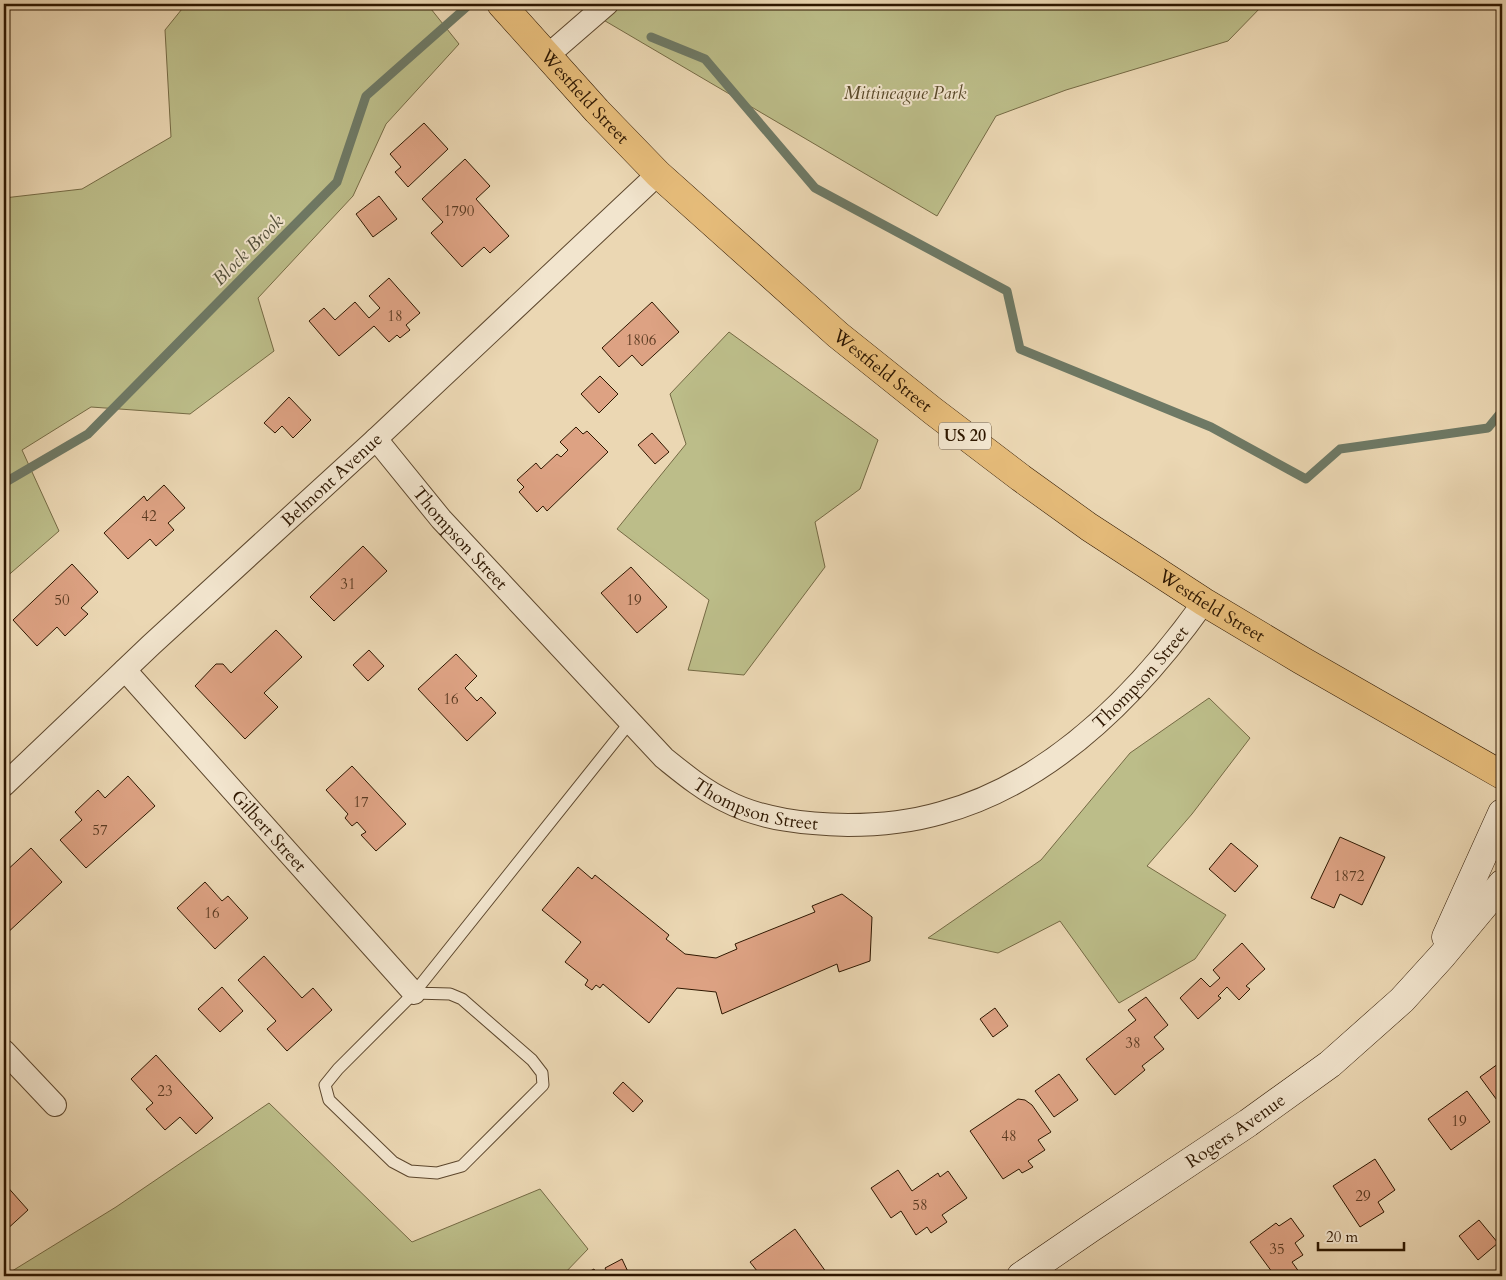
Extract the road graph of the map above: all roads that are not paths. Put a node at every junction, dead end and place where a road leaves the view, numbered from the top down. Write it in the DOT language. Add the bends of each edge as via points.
graph roads {
  1 [pos="501,4"];
  2 [pos="607,4"];
  3 [pos="547,56"];
  4 [pos="658,174"];
  5 [pos="376,439"];
  6 [pos="1204,602"];
  7 [pos="125,670"];
  8 [pos="631,722"];
  9 [pos="1502,775"];
  10 [pos="4,785"];
  11 [pos="1502,813"];
  12 [pos="1502,884"];
  13 [pos="1433,966"];
  14 [pos="414,993"];
  15 [pos="4,1051"];
  16 [pos="55,1105"];
  17 [pos="1021,1276"];
  1 -- 3 [label="main road, Westfield Street / US 20"];
  2 -- 3 [label="street"];
  3 -- 4 [label="main road, Westfield Street / US 20"];
  4 -- 5 [label="street, Belmont Avenue"];
  4 -- 6 [label="main road, Westfield Street / US 20" via="838,335 933,411 1021,478"];
  5 -- 7 [label="street, Belmont Avenue"];
  5 -- 8 [label="street, Thompson Street" via="452,532"];
  6 -- 8 [label="street, Thompson Street" via="1149,672 1110,712 1069,747 1033,772 988,796 917,819 835,824 786,820 748,811 688,778 664,758"];
  6 -- 9 [label="main road, Westfield Street / US 20"];
  7 -- 10 [label="street, Belmont Avenue"];
  7 -- 14 [label="street, Gilbert Street"];
  8 -- 14 [label="lane"];
  11 -- 13 [label="main road, Rogers Avenue"];
  12 -- 13 [label="main road, Rogers Avenue"];
  13 -- 17 [label="main road, Rogers Avenue" via="1402,1000 1330,1064"];
  14 -- 14 [label="lane" via="325,1086 329,1100 393,1162 410,1171 437,1173 462,1166 543,1085 542,1073 532,1060 462,999 450,994"];
  15 -- 16 [label="street"];
}
